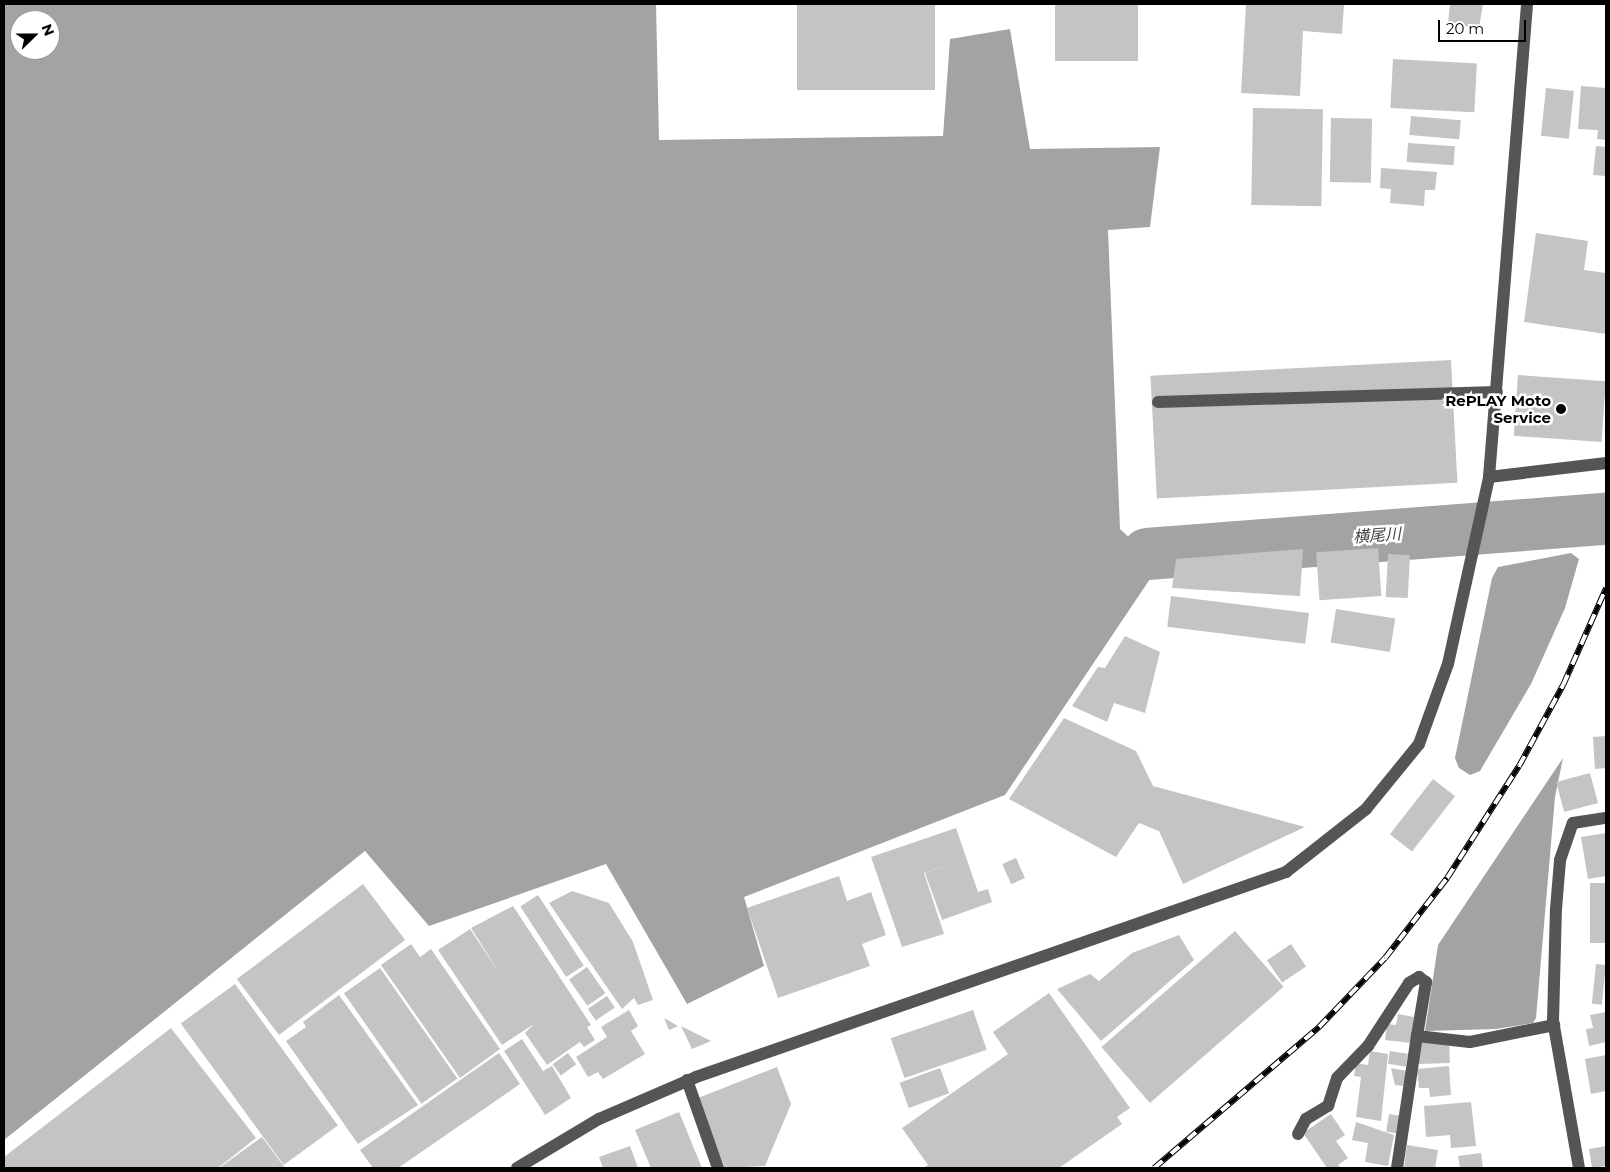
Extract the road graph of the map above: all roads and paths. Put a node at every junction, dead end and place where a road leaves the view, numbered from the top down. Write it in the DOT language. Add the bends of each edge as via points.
graph roads {
  1 [pos="1527,4"];
  2 [pos="1497,392"];
  3 [pos="1158,402"];
  4 [pos="1606,463"];
  5 [pos="1488,477"];
  6 [pos="1606,818"];
  7 [pos="1554,1024"];
  8 [pos="1417,1036"];
  9 [pos="688,1080"];
  10 [pos="1298,1134"];
  11 [pos="517,1168"];
  12 [pos="718,1168"];
  13 [pos="1397,1168"];
  14 [pos="1579,1168"];
  1 -- 2 [label="street"];
  2 -- 3 [label="street"];
  2 -- 5 [label="street"];
  4 -- 5 [label="street"];
  5 -- 9 [label="street" via="1448,664 1419,744 1366,809 1328,842 1286,872"];
  6 -- 7 [label="street" via="1573,823 1560,860"];
  7 -- 8 [label="street" via="1470,1042"];
  7 -- 14 [label="street"];
  8 -- 10 [label="street" via="1426,982 1419,977 1409,984 1368,1046 1337,1078 1328,1106 1306,1119"];
  8 -- 13 [label="street"];
  9 -- 11 [label="street" via="599,1119"];
  9 -- 12 [label="street"];
}
